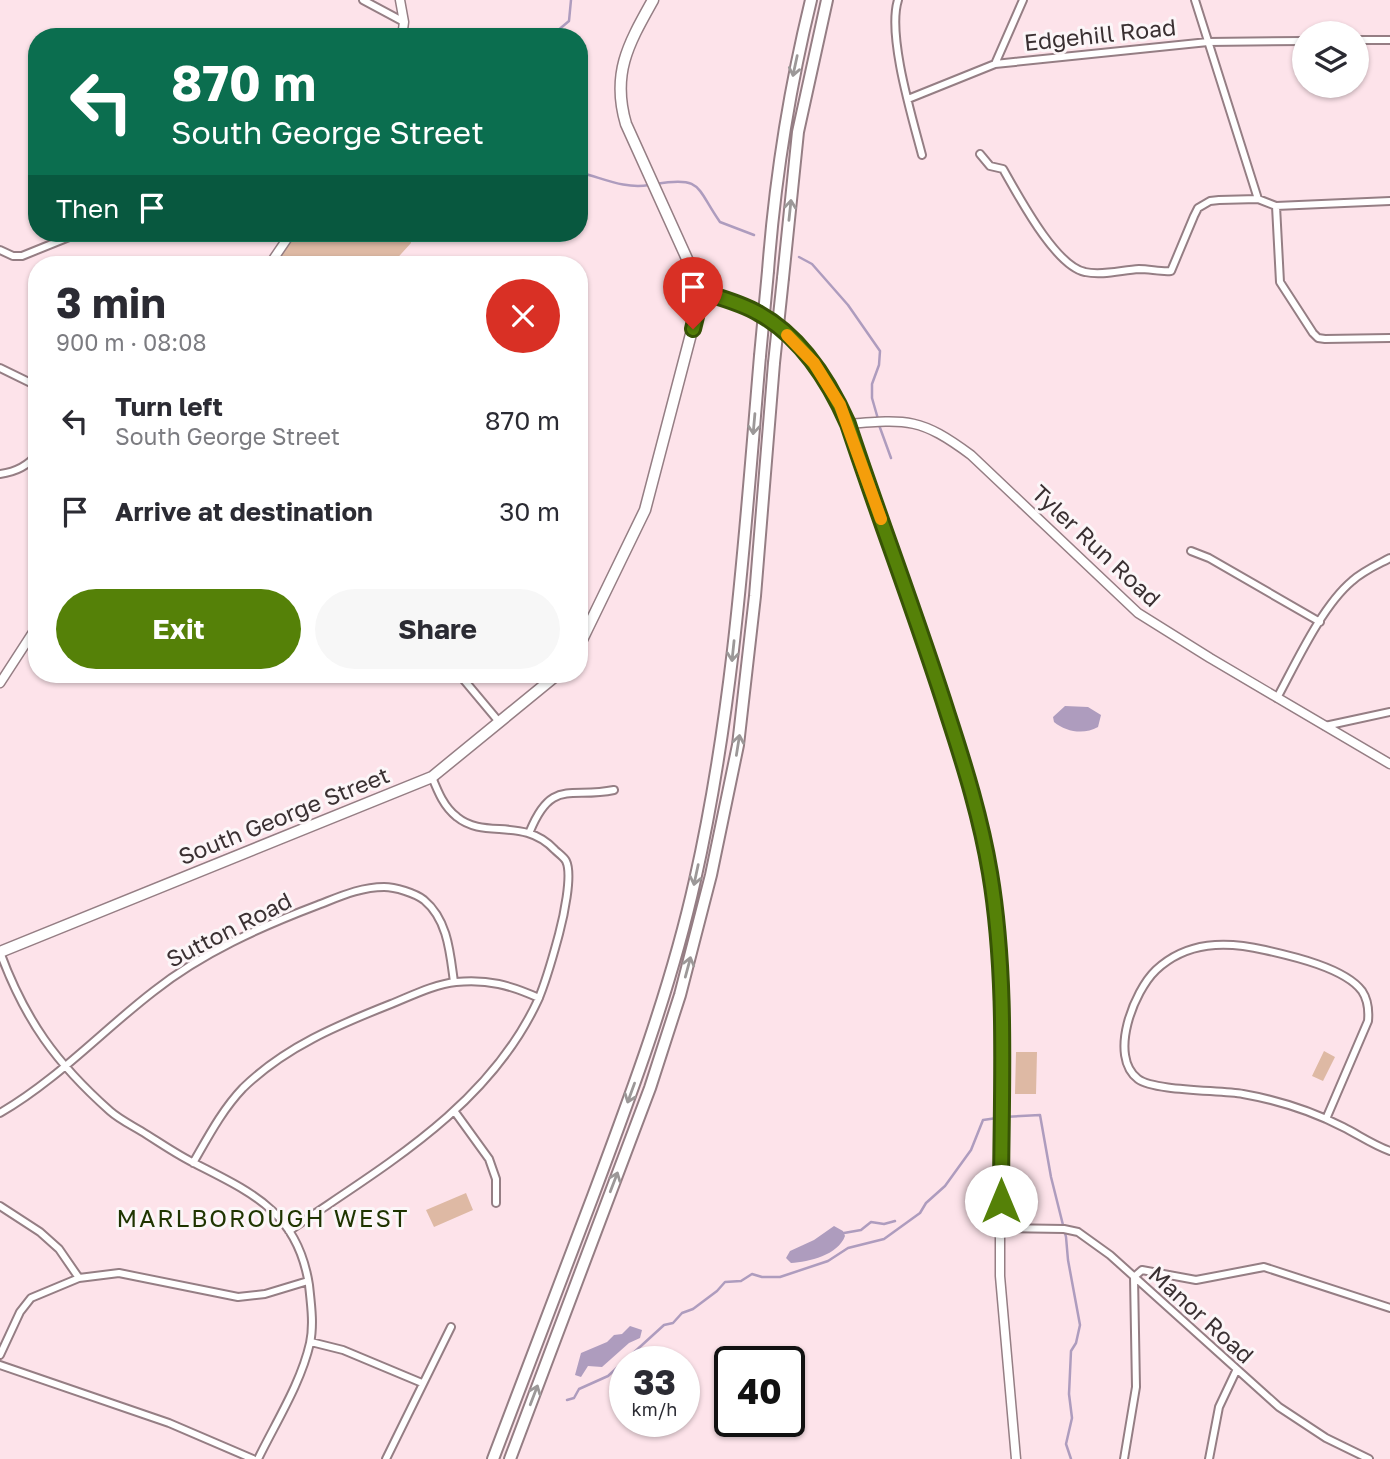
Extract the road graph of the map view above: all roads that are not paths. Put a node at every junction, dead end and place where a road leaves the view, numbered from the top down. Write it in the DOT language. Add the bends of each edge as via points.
graph roads {
  1 [pos="363,0"];
  2 [pos="400,0"];
  3 [pos="653,0"];
  4 [pos="811,0"];
  5 [pos="827,0"];
  6 [pos="898,0"];
  7 [pos="1023,0"];
  8 [pos="1195,0"];
  9 [pos="404,22"];
  10 [pos="403,28"];
  11 [pos="1369,40"];
  12 [pos="1390,40"];
  13 [pos="1292,41"];
  14 [pos="1208,42"];
  15 [pos="995,64"];
  16 [pos="908,99"];
  17 [pos="981,154"];
  18 [pos="922,155"];
  19 [pos="1258,199"];
  20 [pos="1390,201"];
  21 [pos="1276,206"];
  22 [pos="57,242"];
  23 [pos="0,250"];
  24 [pos="702,292"];
  25 [pos="1390,338"];
  26 [pos="0,368"];
  27 [pos="28,382"];
  28 [pos="848,424"];
  29 [pos="28,463"];
  30 [pos="0,474"];
  31 [pos="1191,551"];
  32 [pos="1390,558"];
  33 [pos="1320,622"];
  34 [pos="588,627"];
  35 [pos="28,640"];
  36 [pos="0,683"];
  37 [pos="467,683"];
  38 [pos="547,683"];
  39 [pos="1277,698"];
  40 [pos="1390,712"];
  41 [pos="500,723"];
  42 [pos="1325,726"];
  43 [pos="1390,764"];
  44 [pos="432,777"];
  45 [pos="614,790"];
  46 [pos="530,831"];
  47 [pos="0,952"];
  48 [pos="454,982"];
  49 [pos="539,998"];
  50 [pos="66,1067"];
  51 [pos="456,1112"];
  52 [pos="0,1113"];
  53 [pos="1326,1119"];
  54 [pos="1390,1151"];
  55 [pos="193,1163"];
  56 [pos="496,1203"];
  57 [pos="0,1206"];
  58 [pos="1001,1227"];
  59 [pos="289,1231"];
  60 [pos="1134,1277"];
  61 [pos="79,1278"];
  62 [pos="308,1281"];
  63 [pos="1390,1308"];
  64 [pos="451,1327"];
  65 [pos="311,1342"];
  66 [pos="0,1355"];
  67 [pos="0,1365"];
  68 [pos="1236,1371"];
  69 [pos="422,1383"];
  70 [pos="256,1459"];
  71 [pos="386,1459"];
  72 [pos="493,1459"];
  73 [pos="510,1459"];
  74 [pos="1016,1459"];
  75 [pos="1124,1459"];
  76 [pos="1209,1459"];
  77 [pos="1369,1459"];
  1 -- 9 [label="street"];
  2 -- 9 [label="street"];
  3 -- 24 [label="main road" via="624,57 620,95 626,124"];
  4 -- 72 [label="highway, one-way, bridge" via="784,126 726,710 694,882 630,1097"];
  73 -- 5 [label="highway, one-way, bridge" via="650,1088 708,887 738,746 798,132"];
  6 -- 16 [label="street" via="894,26"];
  7 -- 15 [label="street"];
  8 -- 14 [label="street"];
  9 -- 10 [label="street"];
  11 -- 12 [label="street"];
  13 -- 14 [label="street, Edgehill Road"];
  14 -- 15 [label="street, Edgehill Road"];
  14 -- 19 [label="street"];
  15 -- 16 [label="street, Edgehill Road"];
  16 -- 18 [label="street"];
  17 -- 19 [label="street" via="990,166 1003,169 1046,239 1078,271 1089,273 1171,271 1198,208 1210,201"];
  19 -- 21 [label="street"];
  20 -- 21 [label="street"];
  21 -- 25 [label="street" via="1280,282 1312,333 1325,340"];
  22 -- 23 [label="street" via="22,256"];
  24 -- 28 [label="street" via="748,308 782,329 814,363"];
  24 -- 34 [label="main road" via="645,510"];
  26 -- 27 [label="street"];
  28 -- 39 [label="street, Tyler Run Road" via="908,422 945,435 971,454 1138,613"];
  28 -- 58 [label="street" via="942,694 981,829 998,936"];
  29 -- 30 [label="street"];
  31 -- 33 [label="street"];
  32 -- 33 [label="street" via="1353,580"];
  33 -- 39 [label="street"];
  35 -- 36 [label="street"];
  37 -- 41 [label="street"];
  38 -- 41 [label="main road, South George Street"];
  39 -- 42 [label="street, Tyler Run Road"];
  40 -- 42 [label="street"];
  41 -- 44 [label="main road, South George Street"];
  42 -- 43 [label="street, Tyler Run Road"];
  44 -- 46 [label="street" via="442,800 458,818 476,826"];
  44 -- 47 [label="main road, South George Street"];
  45 -- 46 [label="street" via="572,791 552,798 537,814"];
  46 -- 49 [label="street" via="566,862 568,888 563,921"];
  47 -- 50 [label="street" via="37,1032"];
  48 -- 49 [label="street" via="491,982"];
  48 -- 50 [label="street, Sutton Road" via="448,938 436,913 422,898 386,887 358,890 272,922 197,961 154,991"];
  48 -- 55 [label="street" via="329,1028 274,1062 222,1113"];
  49 -- 51 [label="street" via="492,1072"];
  50 -- 52 [label="street, Sutton Road"];
  50 -- 55 [label="street" via="112,1113"];
  51 -- 56 [label="street" via="489,1159 496,1179"];
  51 -- 59 [label="street"];
  53 -- 53 [label="street" via="1259,1098 1138,1079 1128,1067 1125,1047 1135,1001 1145,982 1181,953 1223,944 1312,963 1347,979 1364,995 1368,1021"];
  53 -- 54 [label="street"];
  55 -- 59 [label="street" via="236,1183 269,1206"];
  57 -- 61 [label="street" via="59,1249"];
  58 -- 60 [label="street, Manor Road" via="1078,1232"];
  58 -- 74 [label="street" via="1001,1288"];
  59 -- 62 [label="street"];
  60 -- 63 [label="street" via="1142,1270 1196,1280 1264,1267"];
  60 -- 68 [label="street, Manor Road"];
  60 -- 75 [label="street" via="1136,1387"];
  61 -- 62 [label="street" via="120,1273 238,1297"];
  61 -- 66 [label="street" via="31,1298"];
  62 -- 65 [label="street"];
  64 -- 69 [label="street"];
  65 -- 69 [label="street" via="343,1350"];
  65 -- 70 [label="street"];
  67 -- 70 [label="street" via="169,1423"];
  68 -- 76 [label="street" via="1219,1407"];
  68 -- 77 [label="street, Manor Road" via="1306,1426"];
  69 -- 71 [label="street"];
}
